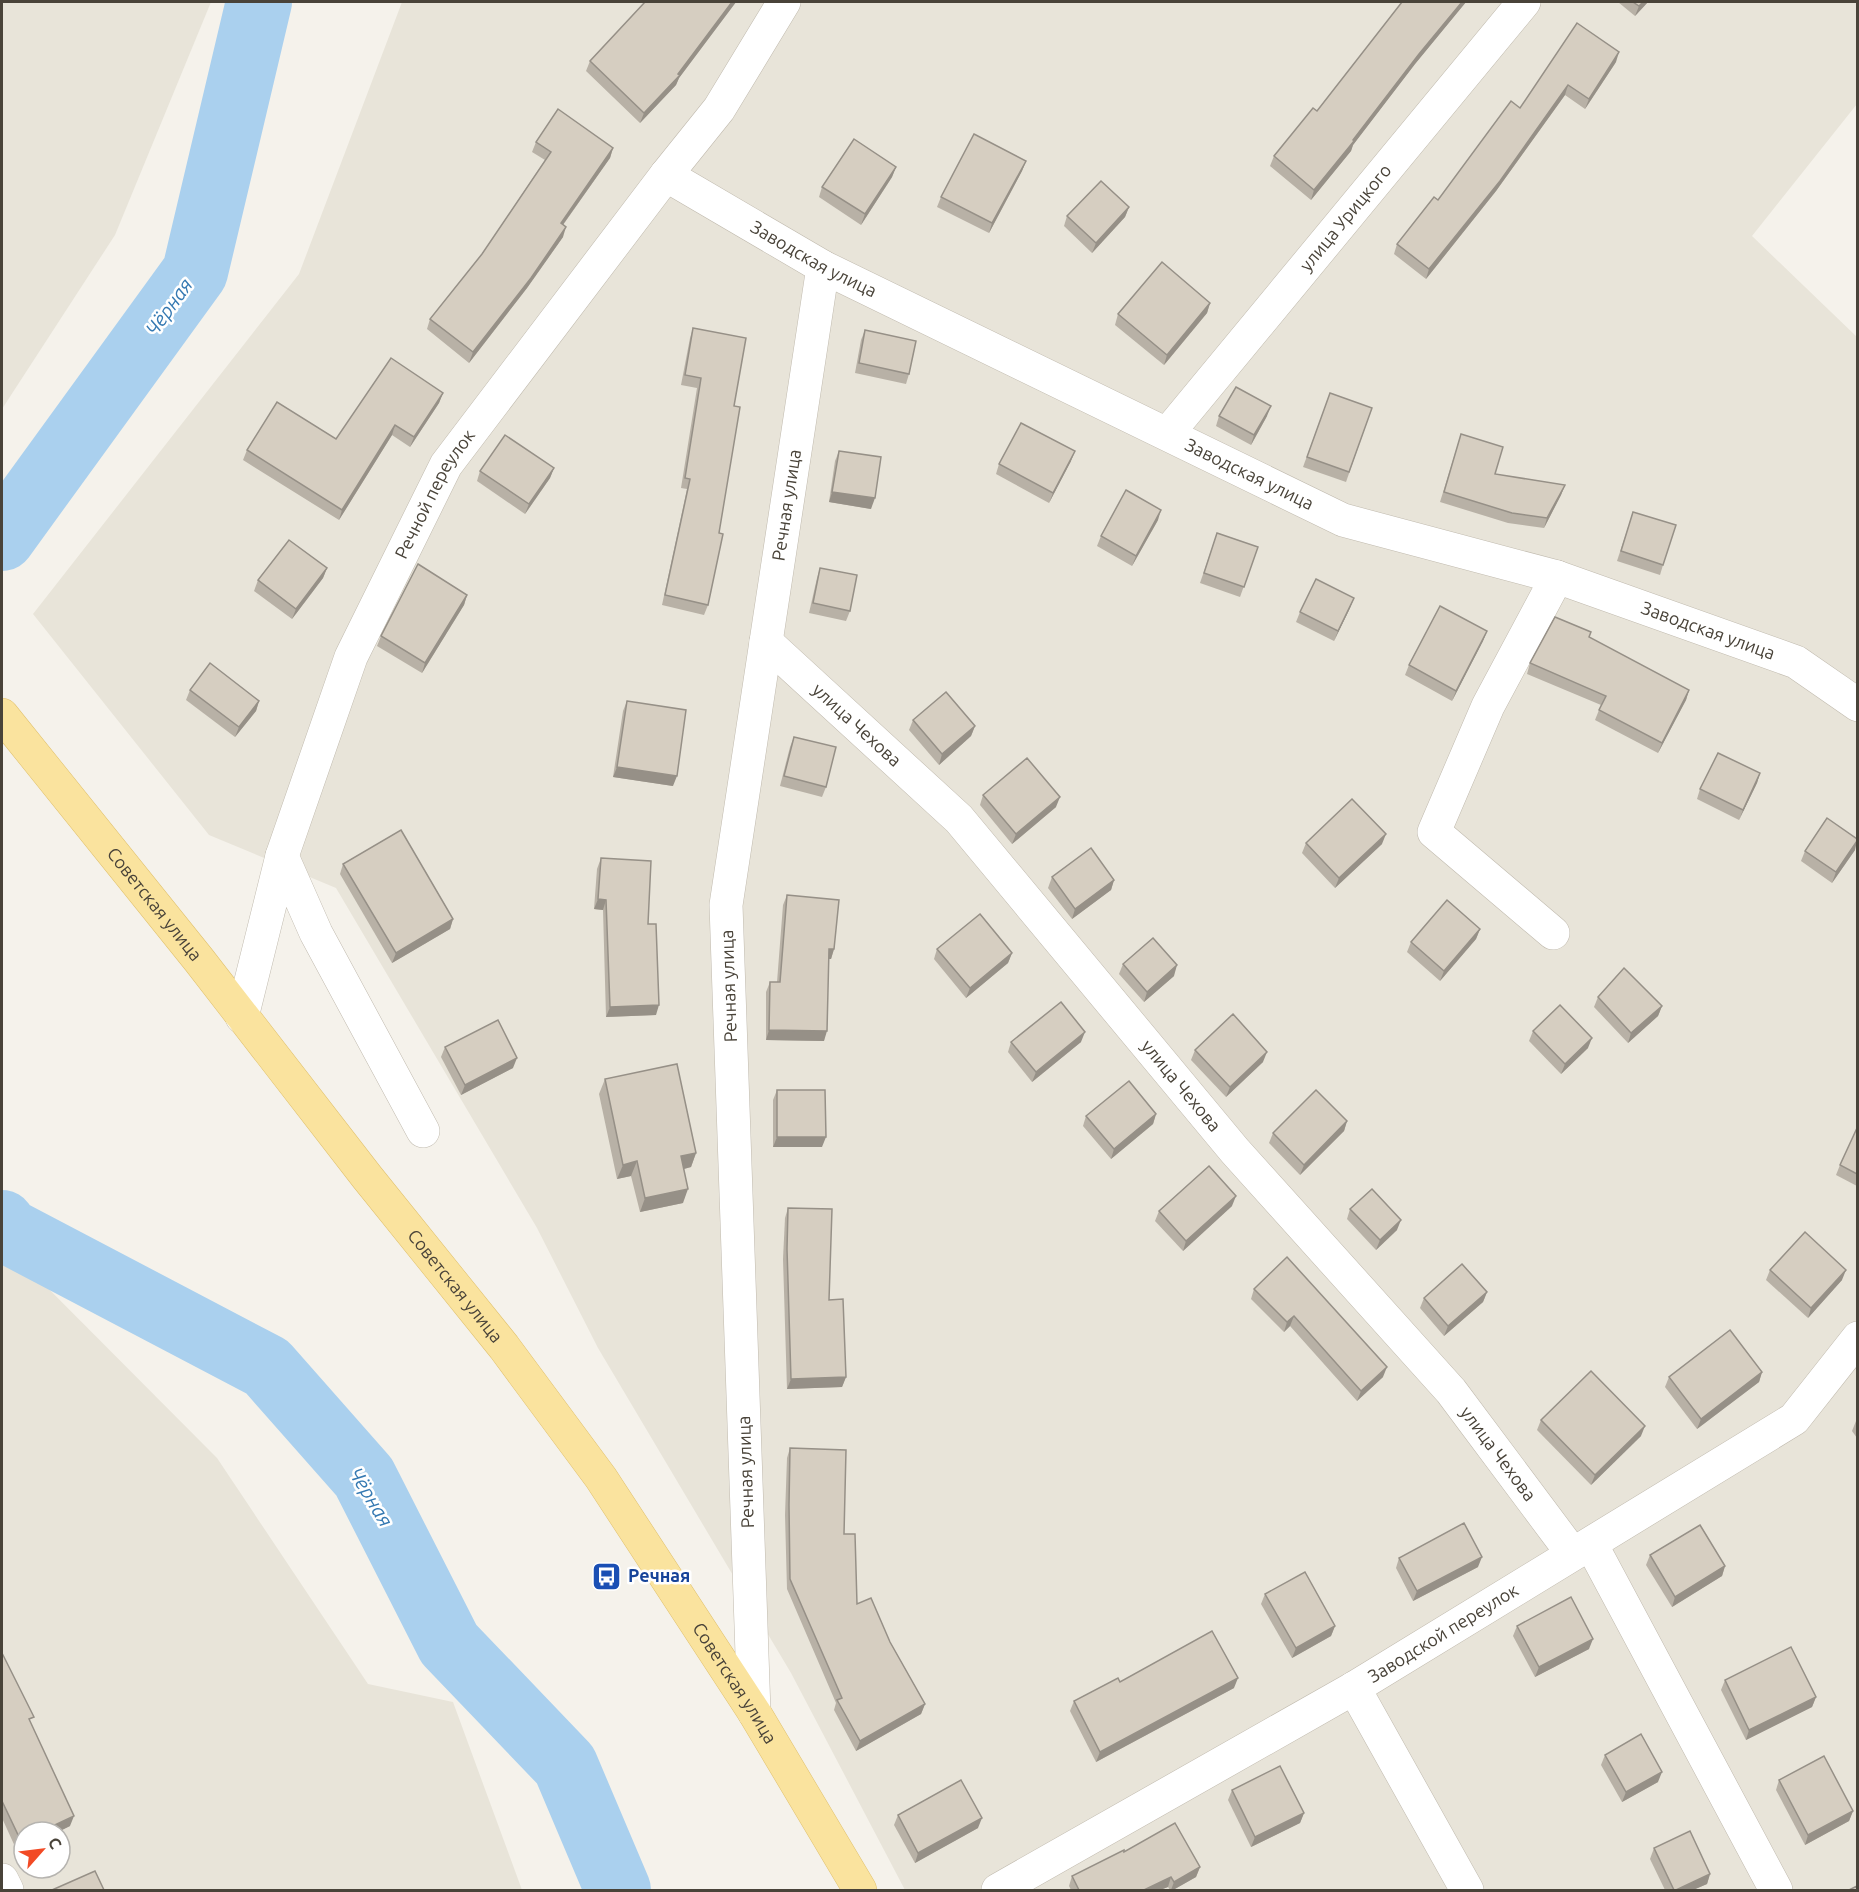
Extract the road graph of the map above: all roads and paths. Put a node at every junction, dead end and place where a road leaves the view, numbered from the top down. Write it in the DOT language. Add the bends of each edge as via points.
graph roads {
  1 [pos="784,2"];
  2 [pos="1524,2"];
  3 [pos="666,175"];
  4 [pos="823,267"];
  5 [pos="1168,433"];
  6 [pos="1557,577"];
  7 [pos="766,642"];
  8 [pos="1857,705"];
  9 [pos="2,715"];
  10 [pos="282,856"];
  11 [pos="1553,933"];
  12 [pos="242,1017"];
  13 [pos="423,1131"];
  14 [pos="1857,1338"];
  15 [pos="1582,1548"];
  16 [pos="1354,1688"];
  17 [pos="754,1712"];
  18 [pos="2,1880"];
  19 [pos="7,1890"];
  20 [pos="861,1890"];
  21 [pos="998,1890"];
  22 [pos="1467,1890"];
  23 [pos="1776,1890"];
  1 -- 3 [label="street" via="719,108"];
  2 -- 5 [label="street, улица Урицкого"];
  3 -- 4 [label="street, Заводская улица"];
  3 -- 10 [label="street, Речной переулок" via="446,465 351,657"];
  4 -- 5 [label="street, Заводская улица"];
  4 -- 7 [label="street, Речная улица"];
  5 -- 6 [label="street, Заводская улица" via="1343,520"];
  6 -- 8 [label="street, Заводская улица" via="1796,662"];
  6 -- 11 [label="street" via="1488,706 1434,832"];
  7 -- 15 [label="street, улица Чехова" via="959,819 1235,1151 1451,1391"];
  7 -- 17 [label="street, Речная улица" via="726,905"];
  9 -- 12 [label="main road, Советская улица"];
  10 -- 12 [label="street, Речной переулок"];
  10 -- 13 [label="street" via="316,933"];
  12 -- 17 [label="main road, Советская улица" via="504,1347 587,1459"];
  14 -- 15 [label="street, Заводской переулок" via="1794,1419"];
  15 -- 16 [label="street, Заводской переулок"];
  15 -- 23 [label="street, улица Чехова"];
  16 -- 21 [label="street, Заводской переулок"];
  16 -- 22 [label="street"];
  17 -- 20 [label="main road, Советская улица"];
  18 -- 19 [label="street"];
}
